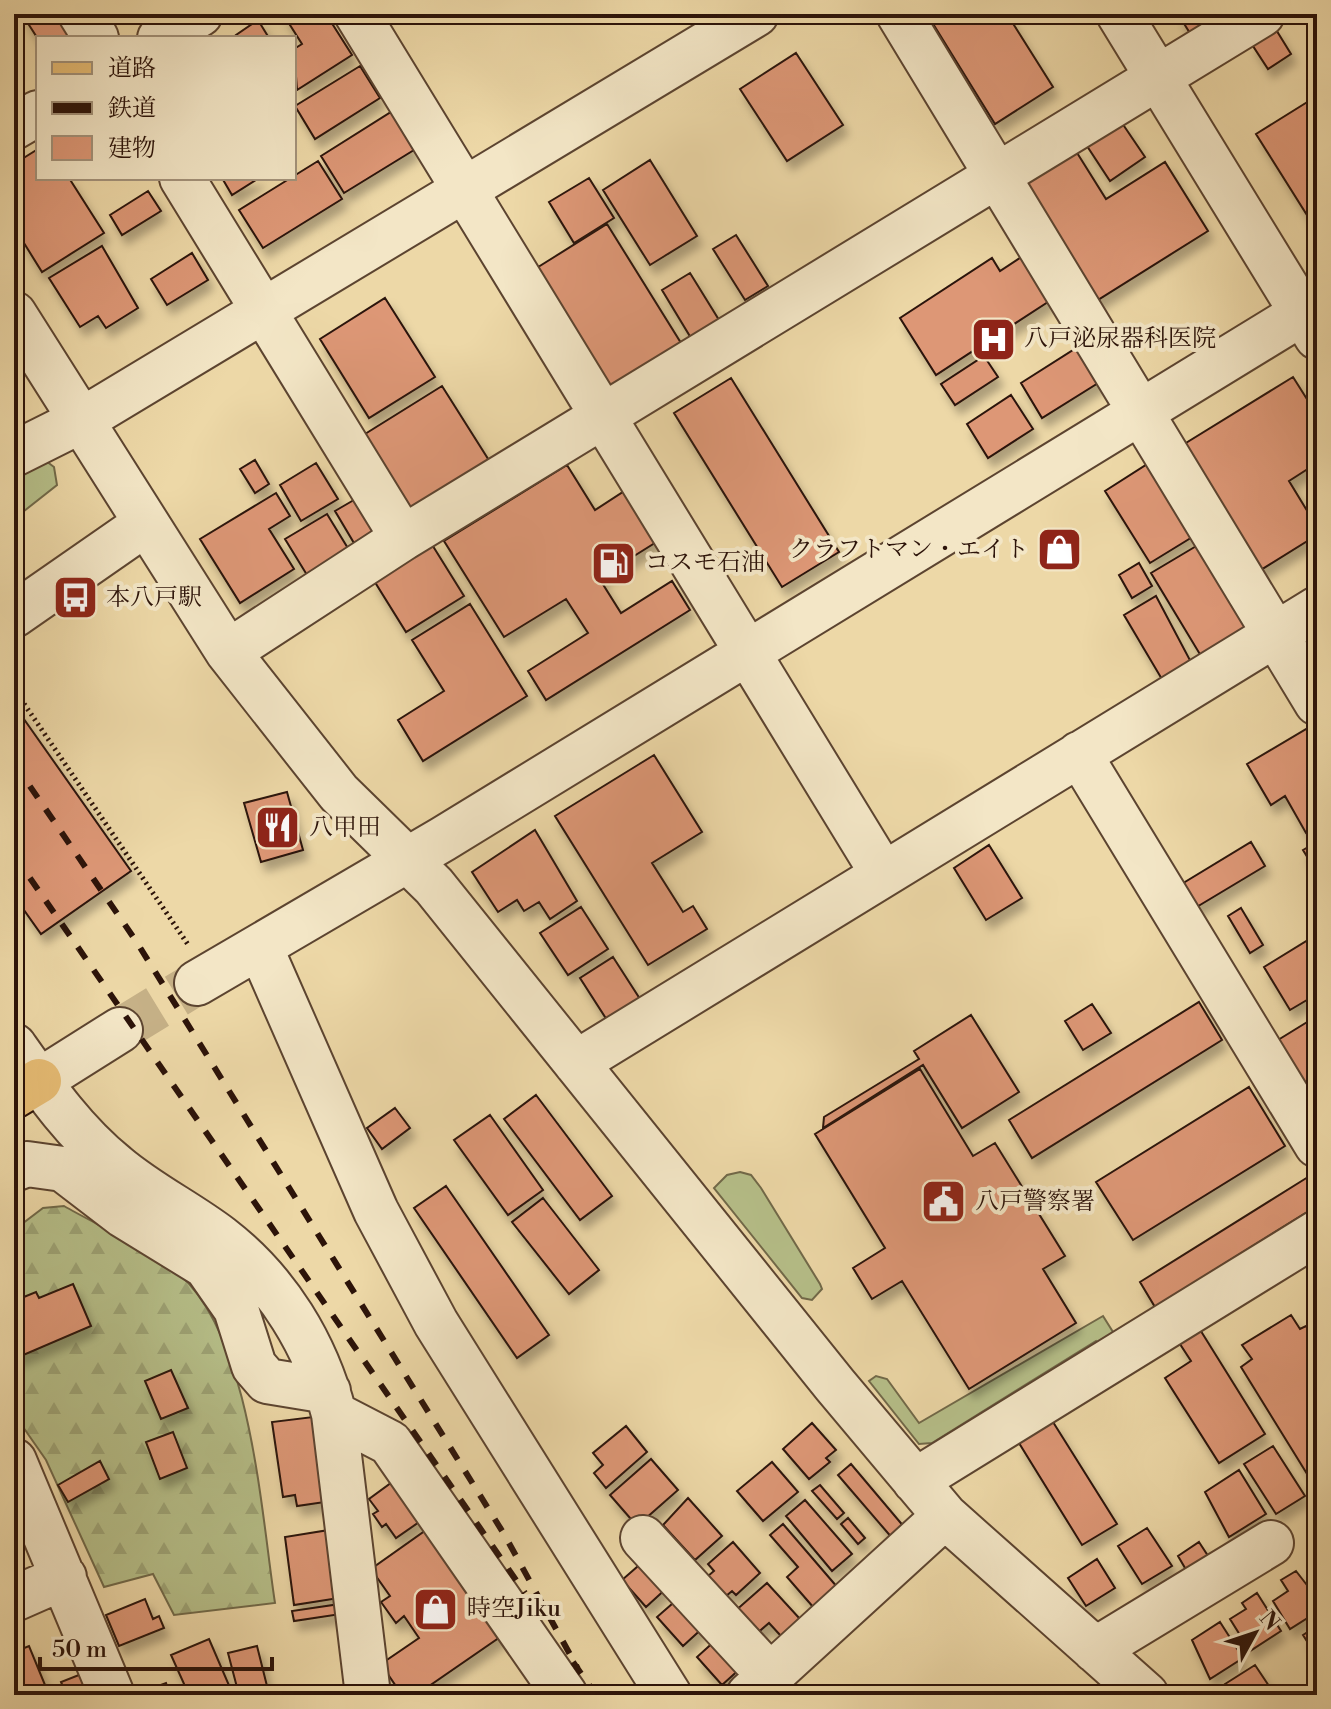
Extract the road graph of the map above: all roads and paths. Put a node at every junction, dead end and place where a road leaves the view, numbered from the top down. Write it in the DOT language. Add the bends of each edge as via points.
graph roads {
  1 [pos="81,14"];
  2 [pos="200,14"];
  3 [pos="357,14"];
  4 [pos="756,14"];
  5 [pos="899,14"];
  6 [pos="1119,14"];
  7 [pos="1262,14"];
  8 [pos="95,36"];
  9 [pos="163,36"];
  10 [pos="1157,79"];
  11 [pos="36,114"];
  12 [pos="14,127"];
  13 [pos="994,175"];
  14 [pos="183,180"];
  15 [pos="464,190"];
  16 [pos="264,311"];
  17 [pos="14,314"];
  18 [pos="1312,318"];
  19 [pos="1140,413"];
  20 [pos="604,418"];
  21 [pos="82,420"];
  22 [pos="14,454"];
  23 [pos="145,524"];
  24 [pos="403,538"];
  25 [pos="1317,609"];
  26 [pos="14,615"];
  27 [pos="1275,635"];
  28 [pos="228,652"];
  29 [pos="748,653"];
  30 [pos="14,689"];
  31 [pos="1317,703"];
  32 [pos="1079,754"];
  33 [pos="406,861"];
  34 [pos="883,874"];
  35 [pos="260,947"];
  36 [pos="194,966"];
  37 [pos="120,1030"];
  38 [pos="14,1046"];
  39 [pos="576,1063"];
  40 [pos="27,1088"];
  41 [pos="1317,1145"];
  42 [pos="14,1169"];
  43 [pos="1317,1233"];
  44 [pos="331,1402"];
  45 [pos="14,1461"];
  46 [pos="915,1481"];
  47 [pos="945,1516"];
  48 [pos="643,1538"];
  49 [pos="1271,1543"];
  50 [pos="64,1577"];
  51 [pos="14,1599"];
  52 [pos="1095,1650"];
  53 [pos="759,1686"];
  54 [pos="112,1695"];
  55 [pos="368,1695"];
  56 [pos="565,1695"];
  57 [pos="669,1695"];
  58 [pos="1146,1695"];
  1 -- 8 [label="street"];
  2 -- 9 [label="street"];
  3 -- 15 [label="street"];
  4 -- 15 [label="street"];
  5 -- 13 [label="street"];
  6 -- 10 [label="street"];
  7 -- 10 [label="street"];
  10 -- 13 [label="street"];
  10 -- 18 [label="street"];
  11 -- 12 [label="street"];
  13 -- 19 [label="street"];
  13 -- 20 [label="street"];
  14 -- 16 [label="street"];
  15 -- 16 [label="street"];
  15 -- 20 [label="street"];
  16 -- 21 [label="street"];
  16 -- 24 [label="street"];
  17 -- 21 [label="street"];
  18 -- 19 [label="street"];
  19 -- 27 [label="street"];
  19 -- 29 [label="street"];
  20 -- 24 [label="street"];
  20 -- 29 [label="street"];
  21 -- 22 [label="street"];
  21 -- 23 [label="street"];
  23 -- 26 [label="street"];
  23 -- 28 [label="street"];
  24 -- 28 [label="street"];
  25 -- 27 [label="street"];
  27 -- 31 [label="street"];
  27 -- 32 [label="street"];
  28 -- 33 [label="street" via="339,793"];
  29 -- 33 [label="street"];
  29 -- 34 [label="street"];
  30 -- 36 [label="path"];
  32 -- 34 [label="street"];
  32 -- 41 [label="street"];
  33 -- 35 [label="street"];
  33 -- 39 [label="street" via="434,886"];
  34 -- 39 [label="street"];
  35 -- 36 [label="street"];
  35 -- 57 [label="street" via="376,1211 436,1323"];
  37 -- 40 [label="street"];
  38 -- 40 [label="street"];
  39 -- 46 [label="street"];
  40 -- 44 [label="street" via="155,1198 220,1237 261,1272 296,1320"];
  42 -- 44 [label="street" via="27,1164 63,1169 123,1215 206,1266 236,1309 254,1366 267,1381"];
  43 -- 46 [label="street"];
  44 -- 55 [label="street"];
  44 -- 56 [label="street" via="390,1443"];
  45 -- 50 [label="street"];
  46 -- 47 [label="street"];
  47 -- 52 [label="street"];
  47 -- 53 [label="street"];
  48 -- 53 [label="street"];
  49 -- 52 [label="street"];
  50 -- 51 [label="street"];
  50 -- 54 [label="street"];
  52 -- 58 [label="street"];
}
